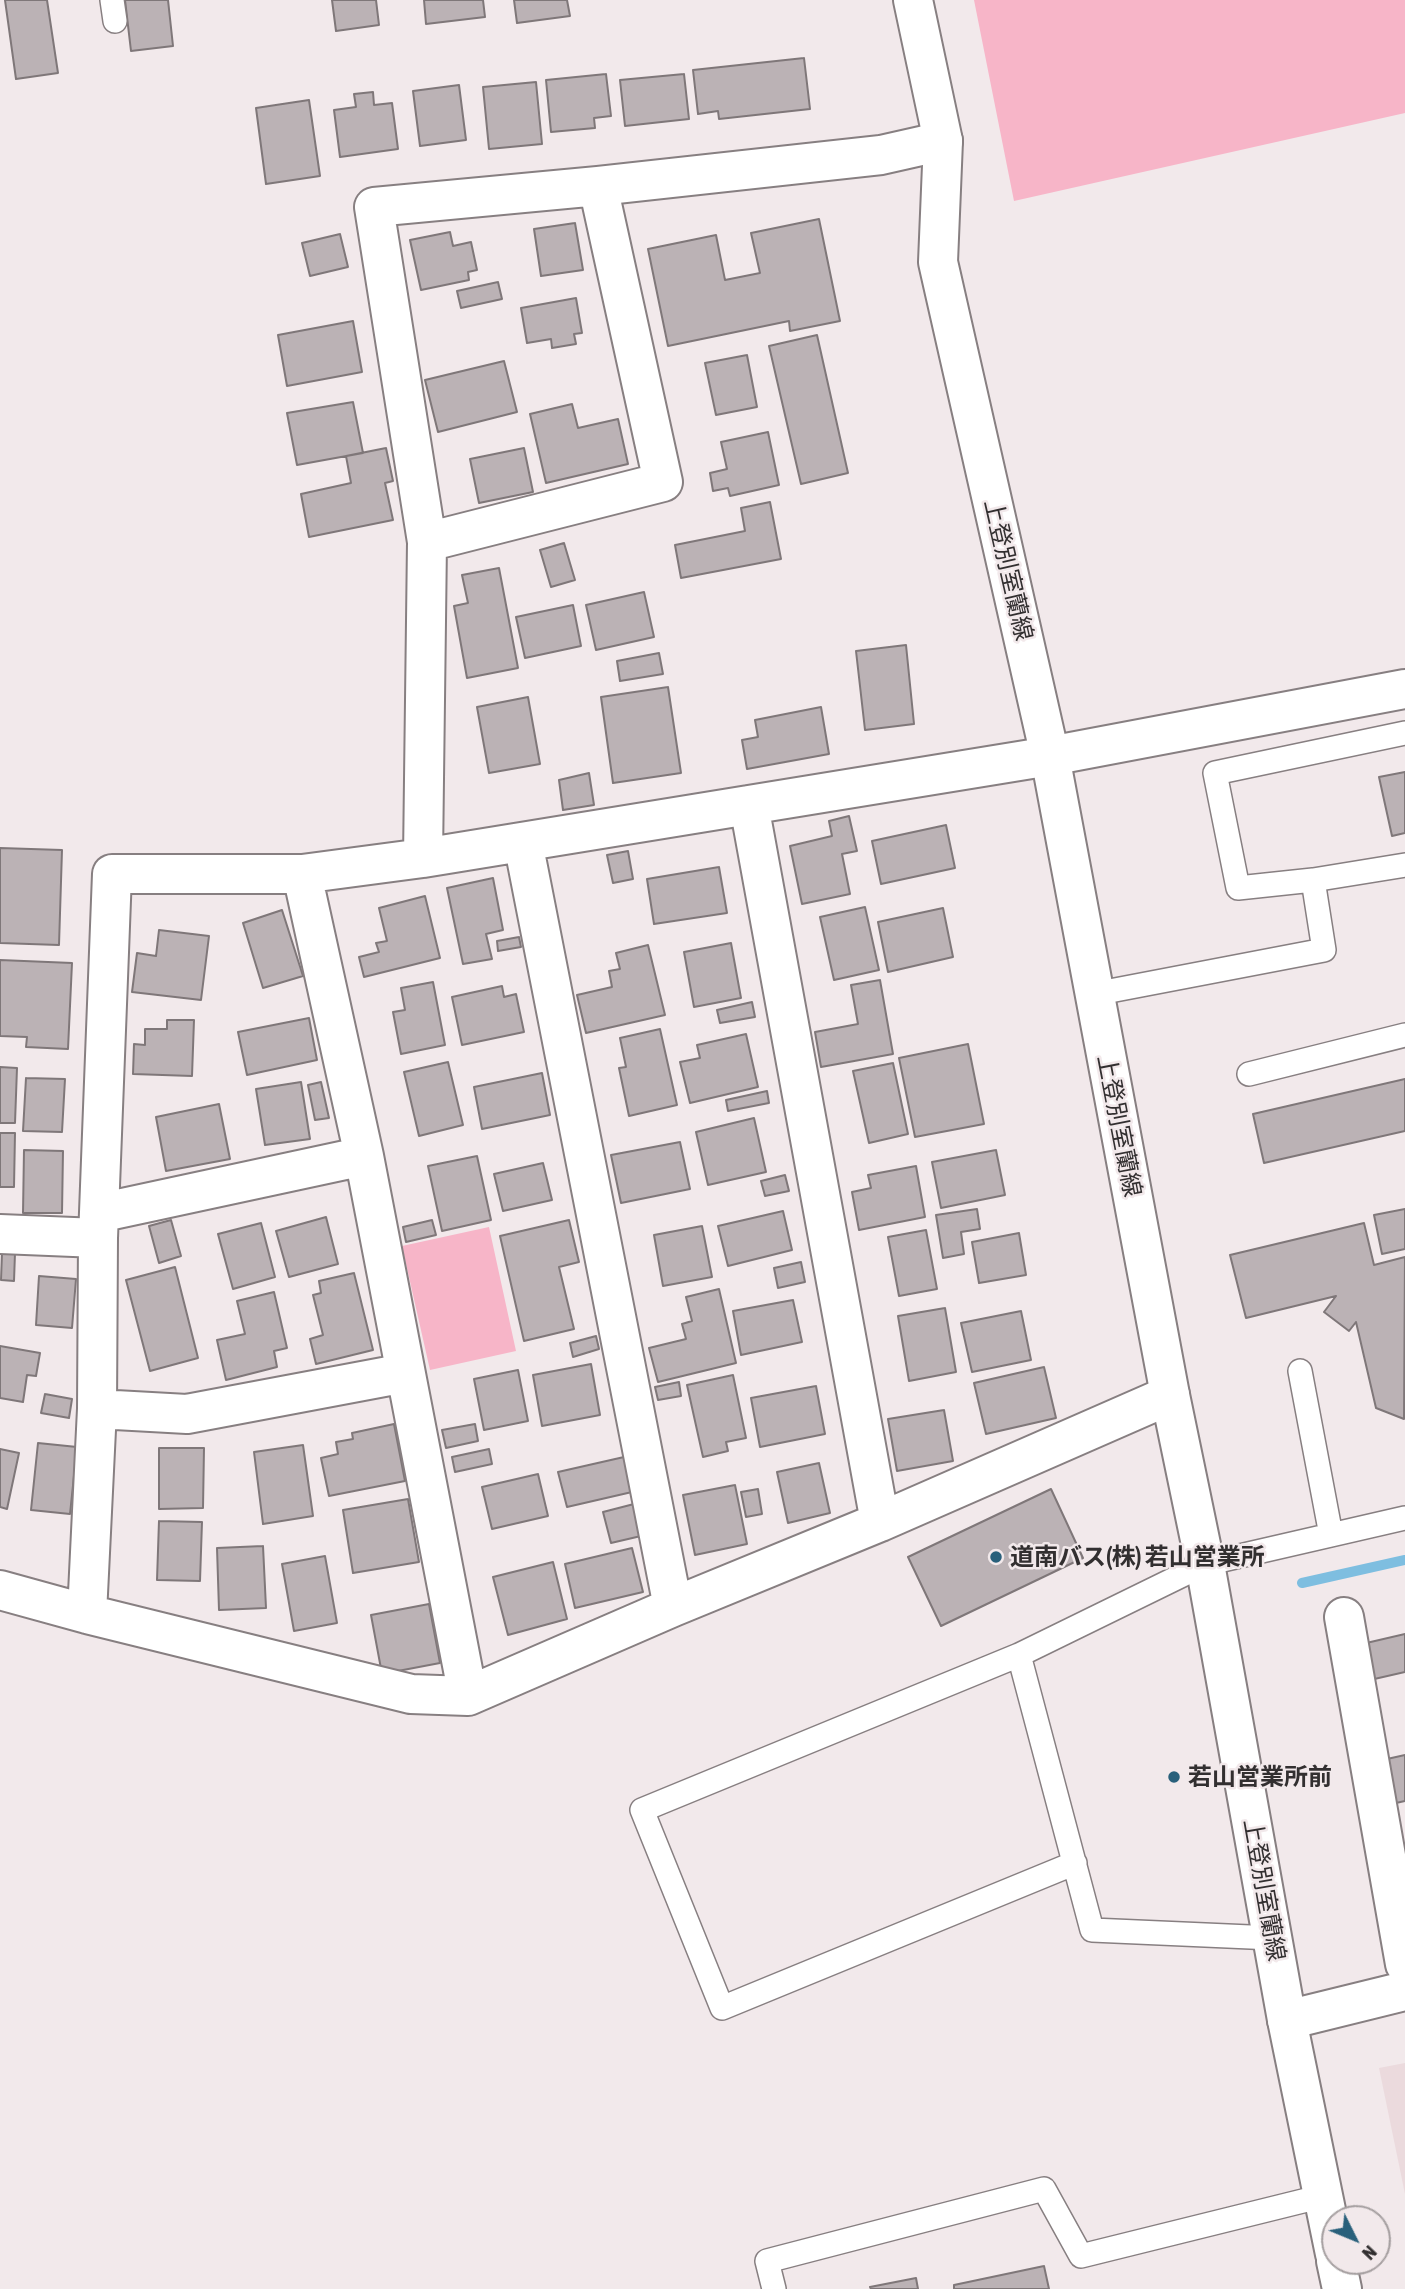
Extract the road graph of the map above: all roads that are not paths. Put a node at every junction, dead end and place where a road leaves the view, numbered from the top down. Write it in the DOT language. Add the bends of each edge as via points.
graph roads {
  1 [pos="913,0"];
  2 [pos="943,141"];
  3 [pos="598,186"];
  4 [pos="427,542"];
  5 [pos="1405,688"];
  6 [pos="1405,733"];
  7 [pos="1050,756"];
  8 [pos="749,805"];
  9 [pos="523,842"];
  10 [pos="423,859"];
  11 [pos="1405,865"];
  12 [pos="302,874"];
  13 [pos="1312,880"];
  14 [pos="1094,995"];
  15 [pos="1405,1035"];
  16 [pos="1249,1074"];
  17 [pos="364,1156"];
  18 [pos="98,1226"];
  19 [pos="0,1234"];
  20 [pos="1300,1371"];
  21 [pos="405,1373"];
  22 [pos="1170,1395"];
  23 [pos="97,1409"];
  24 [pos="1405,1518"];
  25 [pos="880,1522"];
  26 [pos="1331,1535"];
  27 [pos="1205,1564"];
  28 [pos="0,1590"];
  29 [pos="673,1607"];
  30 [pos="88,1614"];
  31 [pos="1343,1617"];
  32 [pos="1019,1655"];
  33 [pos="468,1696"];
  34 [pos="1075,1863"];
  35 [pos="1273,1938"];
  36 [pos="1405,1964"];
  37 [pos="1405,1991"];
  38 [pos="1287,2020"];
  39 [pos="1323,2196"];
  40 [pos="1325,2205"];
  41 [pos="774,2289"];
  1 -- 2 [label="street, 上登別室蘭線"];
  2 -- 3 [label="street" via="881,155"];
  2 -- 7 [label="street, 上登別室蘭線" via="938,262"];
  3 -- 4 [label="street" via="663,482"];
  3 -- 4 [label="street" via="374,207"];
  4 -- 10 [label="street"];
  5 -- 7 [label="street"];
  6 -- 13 [label="lane" via="1215,773 1238,888"];
  7 -- 8 [label="street"];
  7 -- 14 [label="street, 上登別室蘭線"];
  8 -- 9 [label="street"];
  8 -- 25 [label="street"];
  9 -- 10 [label="street"];
  9 -- 29 [label="street"];
  10 -- 12 [label="street"];
  11 -- 13 [label="lane"];
  12 -- 17 [label="street"];
  12 -- 18 [label="street" via="112,874"];
  13 -- 14 [label="lane" via="1324,950"];
  14 -- 22 [label="street, 上登別室蘭線"];
  15 -- 16 [label="lane"];
  17 -- 18 [label="street"];
  17 -- 21 [label="street"];
  18 -- 19 [label="street"];
  18 -- 23 [label="street"];
  20 -- 26 [label="lane"];
  21 -- 23 [label="street" via="187,1414"];
  21 -- 33 [label="street"];
  22 -- 25 [label="street"];
  22 -- 27 [label="street, 上登別室蘭線"];
  23 -- 30 [label="street"];
  24 -- 26 [label="lane"];
  25 -- 29 [label="street"];
  26 -- 27 [label="lane"];
  27 -- 32 [label="lane"];
  27 -- 35 [label="street, 上登別室蘭線"];
  28 -- 30 [label="street"];
  29 -- 33 [label="street"];
  30 -- 33 [label="street" via="411,1694"];
  31 -- 36 [label="street"];
  32 -- 34 [label="lane"];
  32 -- 34 [label="lane" via="642,1810 722,2008"];
  34 -- 35 [label="lane" via="1092,1930"];
  35 -- 38 [label="street, 上登別室蘭線"];
  37 -- 38 [label="street"];
  38 -- 39 [label="street, 上登別室蘭線"];
  39 -- 40 [label="street, 上登別室蘭線"];
  39 -- 41 [label="lane" via="1081,2256 1044,2189 766,2261"];
}
